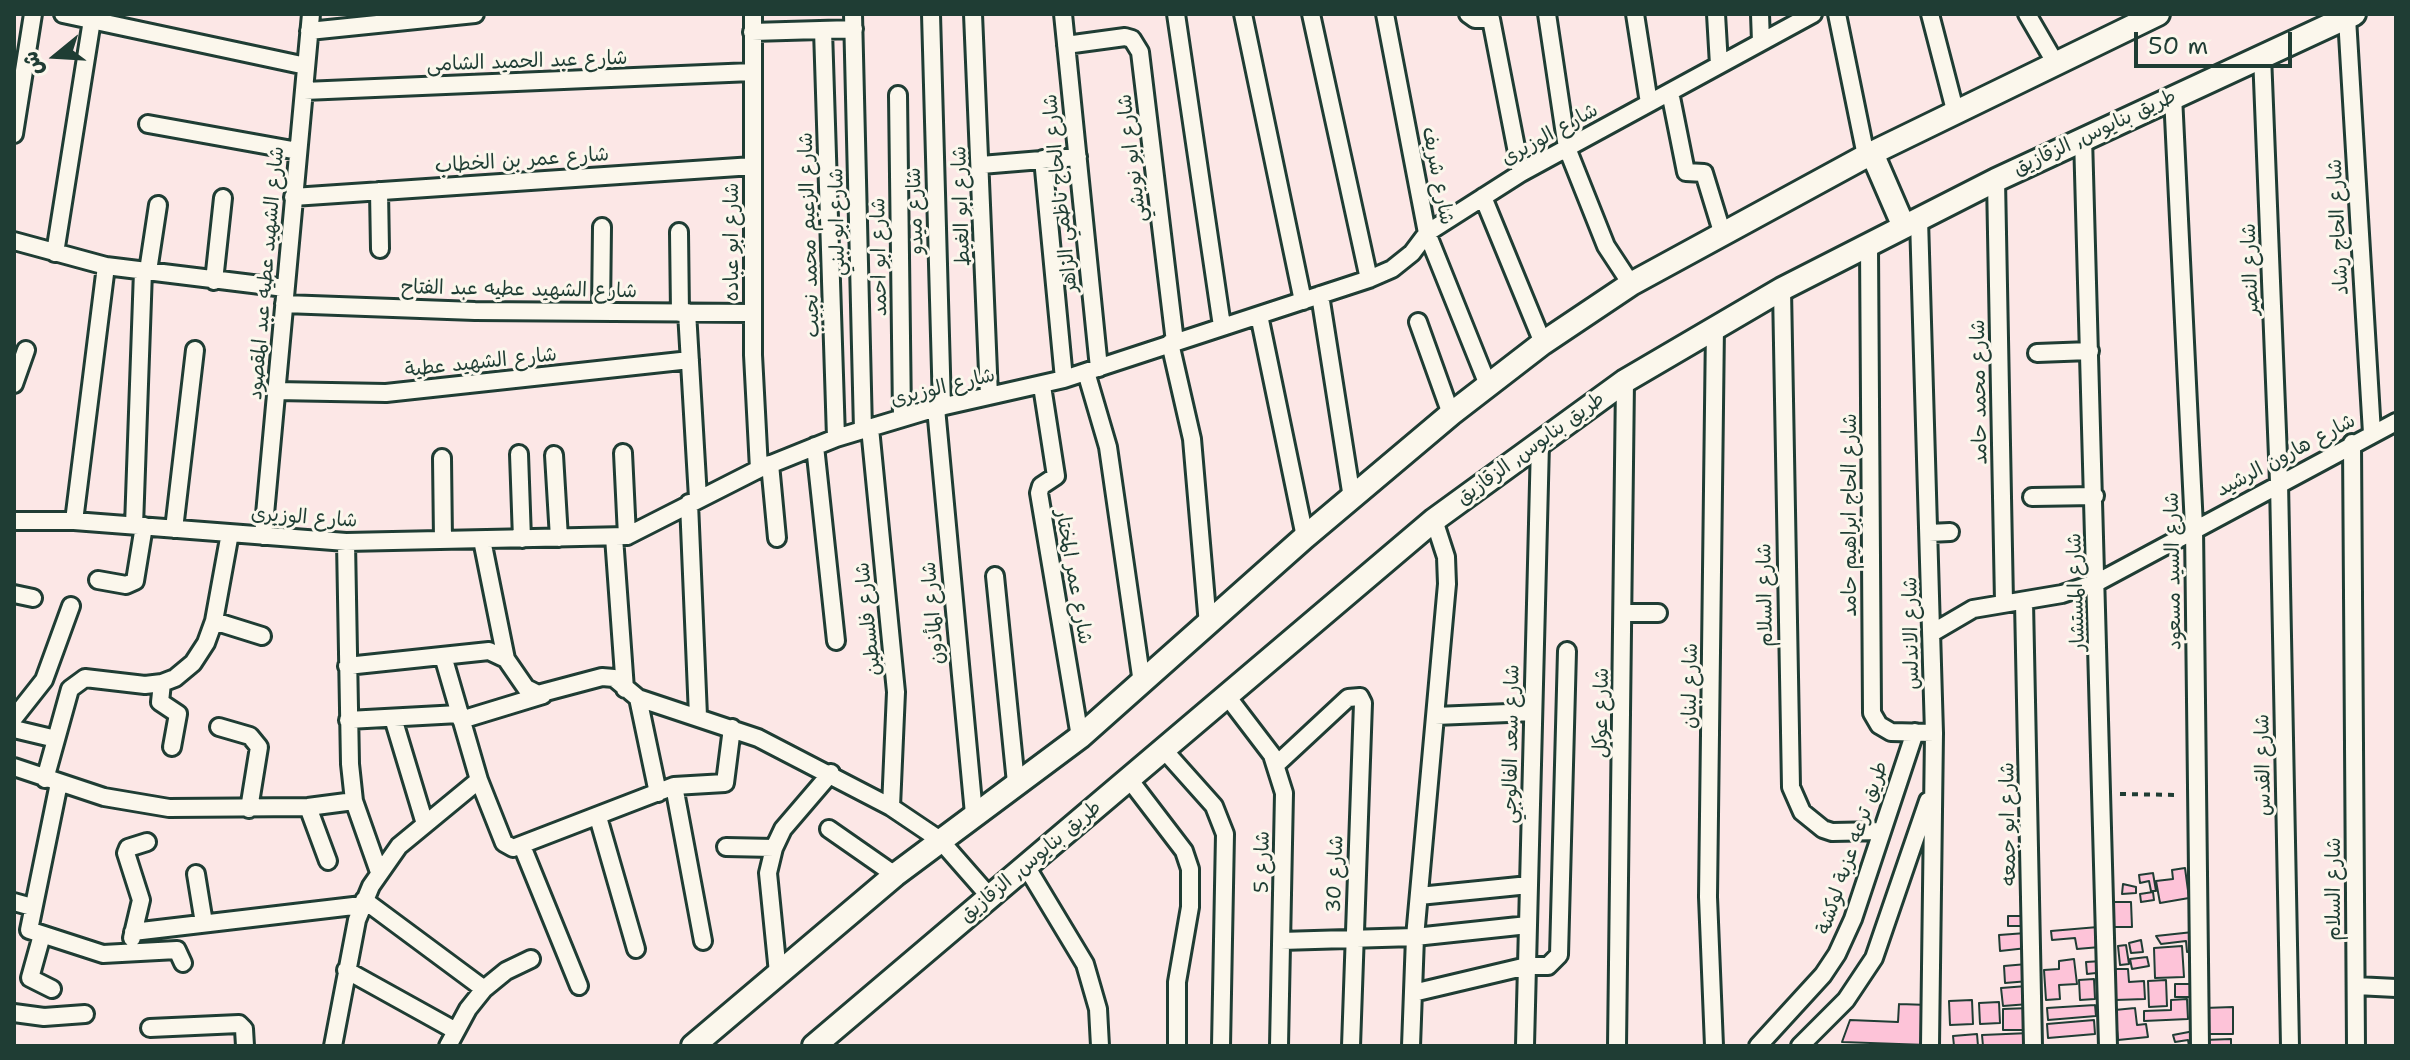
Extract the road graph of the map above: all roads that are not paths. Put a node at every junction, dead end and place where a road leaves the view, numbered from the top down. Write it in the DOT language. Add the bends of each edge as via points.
graph roads {
  1 [pos="33,14"];
  2 [pos="63,14"];
  3 [pos="475,14"];
  4 [pos="753,14"];
  5 [pos="931,14"];
  6 [pos="973,14"];
  7 [pos="1063,14"];
  8 [pos="1176,14"];
  9 [pos="1243,14"];
  10 [pos="1311,14"];
  11 [pos="1385,14"];
  12 [pos="1468,14"];
  13 [pos="1547,14"];
  14 [pos="1635,14"];
  15 [pos="1716,14"];
  16 [pos="1760,14"];
  17 [pos="1813,14"];
  18 [pos="1837,14"];
  19 [pos="1930,14"];
  20 [pos="2027,14"];
  21 [pos="2148,16"];
  22 [pos="2350,16"];
  23 [pos="92,20"];
  24 [pos="854,21"];
  25 [pos="310,22"];
  26 [pos="823,30"];
  27 [pos="752,32"];
  28 [pos="1761,42"];
  29 [pos="1066,45"];
  30 [pos="2262,55"];
  31 [pos="2056,64"];
  32 [pos="1719,65"];
  33 [pos="306,66"];
  34 [pos="752,72"];
  35 [pos="304,91"];
  36 [pos="1670,92"];
  37 [pos="898,95"];
  38 [pos="2173,96"];
  39 [pos="1649,103"];
  40 [pos="1956,114"];
  41 [pos="148,124"];
  42 [pos="14,134"];
  43 [pos="2083,137"];
  44 [pos="1567,148"];
  45 [pos="298,151"];
  46 [pos="1869,155"];
  47 [pos="1078,157"];
  48 [pos="1043,159"];
  49 [pos="981,165"];
  50 [pos="753,166"];
  51 [pos="1521,173"];
  52 [pos="1996,180"];
  53 [pos="379,191"];
  54 [pos="293,197"];
  55 [pos="1483,197"];
  56 [pos="223,198"];
  57 [pos="158,205"];
  58 [pos="1912,223"];
  59 [pos="602,227"];
  60 [pos="679,232"];
  61 [pos="1427,233"];
  62 [pos="1723,235"];
  63 [pos="14,241"];
  64 [pos="1869,246"];
  65 [pos="380,249"];
  66 [pos="55,253"];
  67 [pos="106,266"];
  68 [pos="145,271"];
  69 [pos="1369,279"];
  70 [pos="214,281"];
  71 [pos="1631,284"];
  72 [pos="1782,289"];
  73 [pos="1320,295"];
  74 [pos="284,296"];
  75 [pos="1303,301"];
  76 [pos="601,312"];
  77 [pos="683,312"];
  78 [pos="753,313"];
  79 [pos="1259,315"];
  80 [pos="1418,322"];
  81 [pos="1222,326"];
  82 [pos="1715,326"];
  83 [pos="1173,342"];
  84 [pos="1543,343"];
  85 [pos="26,350"];
  86 [pos="195,350"];
  87 [pos="2090,351"];
  88 [pos="2037,353"];
  89 [pos="690,360"];
  90 [pos="1092,370"];
  91 [pos="1064,379"];
  92 [pos="1625,381"];
  93 [pos="14,384"];
  94 [pos="1488,385"];
  95 [pos="1042,386"];
  96 [pos="276,391"];
  97 [pos="989,396"];
  98 [pos="939,407"];
  99 [pos="1451,414"];
  100 [pos="902,417"];
  101 [pos="2396,422"];
  102 [pos="866,429"];
  103 [pos="2372,433"];
  104 [pos="836,438"];
  105 [pos="1540,443"];
  106 [pos="2352,443"];
  107 [pos="815,446"];
  108 [pos="623,453"];
  109 [pos="519,454"];
  110 [pos="554,455"];
  111 [pos="442,458"];
  112 [pos="764,466"];
  113 [pos="2279,482"];
  114 [pos="2095,496"];
  115 [pos="2032,497"];
  116 [pos="1352,498"];
  117 [pos="693,500"];
  118 [pos="1434,520"];
  119 [pos="14,521"];
  120 [pos="74,521"];
  121 [pos="139,526"];
  122 [pos="2194,527"];
  123 [pos="174,529"];
  124 [pos="1950,532"];
  125 [pos="230,533"];
  126 [pos="1929,533"];
  127 [pos="263,536"];
  128 [pos="620,537"];
  129 [pos="1305,537"];
  130 [pos="559,538"];
  131 [pos="777,538"];
  132 [pos="522,539"];
  133 [pos="443,540"];
  134 [pos="482,540"];
  135 [pos="346,542"];
  136 [pos="995,576"];
  137 [pos="98,580"];
  138 [pos="2098,582"];
  139 [pos="14,594"];
  140 [pos="33,598"];
  141 [pos="2004,602"];
  142 [pos="2024,602"];
  143 [pos="71,606"];
  144 [pos="1624,613"];
  145 [pos="1658,613"];
  146 [pos="214,621"];
  147 [pos="1208,625"];
  148 [pos="1932,633"];
  149 [pos="262,636"];
  150 [pos="836,641"];
  151 [pos="1567,651"];
  152 [pos="443,656"];
  153 [pos="506,659"];
  154 [pos="347,666"];
  155 [pos="162,683"];
  156 [pos="1142,683"];
  157 [pos="632,693"];
  158 [pos="545,694"];
  159 [pos="1227,696"];
  160 [pos="1533,712"];
  161 [pos="698,716"];
  162 [pos="1435,716"];
  163 [pos="460,717"];
  164 [pos="14,718"];
  165 [pos="393,718"];
  166 [pos="348,720"];
  167 [pos="219,727"];
  168 [pos="732,728"];
  169 [pos="14,729"];
  170 [pos="1915,732"];
  171 [pos="1934,733"];
  172 [pos="1080,737"];
  173 [pos="56,739"];
  174 [pos="172,747"];
  175 [pos="1164,750"];
  176 [pos="1277,764"];
  177 [pos="14,767"];
  178 [pos="831,773"];
  179 [pos="1129,779"];
  180 [pos="479,780"];
  181 [pos="52,781"];
  182 [pos="1016,783"];
  183 [pos="1934,784"];
  184 [pos="666,790"];
  185 [pos="354,801"];
  186 [pos="308,807"];
  187 [pos="891,807"];
  188 [pos="249,809"];
  189 [pos="974,814"];
  190 [pos="598,817"];
  191 [pos="425,824"];
  192 [pos="829,829"];
  193 [pos="1882,831"];
  194 [pos="940,840"];
  195 [pos="147,842"];
  196 [pos="522,846"];
  197 [pos="726,847"];
  198 [pos="774,848"];
  199 [pos="328,861"];
  200 [pos="1026,866"];
  201 [pos="379,872"];
  202 [pos="196,874"];
  203 [pos="895,875"];
  204 [pos="1529,885"];
  205 [pos="1419,896"];
  206 [pos="990,897"];
  207 [pos="14,902"];
  208 [pos="363,903"];
  209 [pos="32,907"];
  210 [pos="204,923"];
  211 [pos="1528,925"];
  212 [pos="133,932"];
  213 [pos="37,933"];
  214 [pos="1415,937"];
  215 [pos="1354,938"];
  216 [pos="703,941"];
  217 [pos="1281,941"];
  218 [pos="636,949"];
  219 [pos="128,951"];
  220 [pos="531,959"];
  221 [pos="183,963"];
  222 [pos="1527,966"];
  223 [pos="346,970"];
  224 [pos="778,973"];
  225 [pos="579,986"];
  226 [pos="2356,986"];
  227 [pos="2396,988"];
  228 [pos="52,989"];
  229 [pos="484,989"];
  230 [pos="1413,993"];
  231 [pos="14,1013"];
  232 [pos="85,1014"];
  233 [pos="150,1028"];
  234 [pos="452,1039"];
  235 [pos="825,1041"];
  236 [pos="245,1046"];
  237 [pos="333,1046"];
  238 [pos="693,1046"];
  239 [pos="1100,1046"];
  240 [pos="1177,1046"];
  241 [pos="1221,1046"];
  242 [pos="1279,1046"];
  243 [pos="1351,1046"];
  244 [pos="1411,1046"];
  245 [pos="1525,1046"];
  246 [pos="1617,1046"];
  247 [pos="1714,1046"];
  248 [pos="1758,1046"];
  249 [pos="1800,1046"];
  250 [pos="1930,1046"];
  251 [pos="2033,1046"];
  252 [pos="2108,1046"];
  253 [pos="2200,1046"];
  254 [pos="2290,1046"];
  255 [pos="2356,1046"];
  1 -- 42 [label="street"];
  2 -- 23 [label="street"];
  3 -- 25 [label="street"];
  4 -- 27 [label="street, شارع ابو عباده"];
  5 -- 98 [label="street, شارع ميدو"];
  6 -- 49 [label="street, شارع ابو الغيط"];
  7 -- 29 [label="street, شارع الحاج ناظمي الزاهر"];
  8 -- 81 [label="street"];
  9 -- 75 [label="street"];
  10 -- 69 [label="street"];
  11 -- 61 [label="street, شارع شريف"];
  12 -- 51 [label="street" via="1491,19"];
  13 -- 44 [label="street"];
  14 -- 39 [label="street"];
  15 -- 32 [label="street"];
  16 -- 28 [label="street"];
  17 -- 28 [label="street, شارع الوزيرى"];
  18 -- 46 [label="street"];
  19 -- 40 [label="street"];
  20 -- 31 [label="street"];
  21 -- 31 [label="main road"];
  22 -- 30 [label="main road, طريق بنايوس, الزقازيق"];
  22 -- 103 [label="street, شارع الحاج رشاد"];
  23 -- 33 [label="street"];
  23 -- 66 [label="street"];
  24 -- 26 [label="street"];
  24 -- 102 [label="street, شارع ابو لبني"];
  25 -- 33 [label="street, شارع الشهيد عطيه عبد المقصود"];
  26 -- 27 [label="street"];
  26 -- 104 [label="street, شارع الزعيم محمد نجيب"];
  27 -- 34 [label="street, شارع ابو عباده"];
  28 -- 32 [label="street, شارع الوزيرى"];
  29 -- 47 [label="street, شارع الحاج ناظمي الزاهر"];
  29 -- 83 [label="street, شارع ابو نويشي" via="1125,37 1140,52"];
  30 -- 38 [label="main road, طريق بنايوس, الزقازيق"];
  30 -- 113 [label="street, شارع النصر"];
  31 -- 40 [label="main road"];
  32 -- 36 [label="street, شارع الوزيرى"];
  33 -- 35 [label="street, شارع الشهيد عطيه عبد المقصود"];
  34 -- 35 [label="street, شارع عبد الحميد الشامى"];
  34 -- 50 [label="street, شارع ابو عباده"];
  35 -- 45 [label="street, شارع الشهيد عطيه عبد المقصود"];
  36 -- 39 [label="street, شارع الوزيرى"];
  36 -- 62 [label="street" via="1685,171 1703,171"];
  37 -- 100 [label="street, شارع ابو احمد"];
  38 -- 43 [label="main road, طريق بنايوس, الزقازيق"];
  38 -- 122 [label="street, شارع السيد مسعود"];
  39 -- 44 [label="street, شارع الوزيرى"];
  40 -- 46 [label="main road"];
  41 -- 45 [label="street"];
  43 -- 52 [label="main road, طريق بنايوس, الزقازيق"];
  43 -- 87 [label="street, شارع المستشار"];
  44 -- 51 [label="street, شارع الوزيرى"];
  44 -- 71 [label="street" via="1606,246"];
  45 -- 54 [label="street, شارع الشهيد عطيه عبد المقصود"];
  46 -- 58 [label="main road"];
  46 -- 62 [label="main road"];
  47 -- 48 [label="street"];
  47 -- 90 [label="street, شارع الحاج ناظمي الزاهر"];
  48 -- 49 [label="street"];
  48 -- 91 [label="street"];
  49 -- 97 [label="street, شارع ابو الغيط"];
  50 -- 53 [label="street, شارع عمر بن الخطاب"];
  50 -- 78 [label="street, شارع ابو عباده"];
  51 -- 55 [label="street, شارع الوزيرى"];
  52 -- 58 [label="main road, طريق بنايوس, الزقازيق"];
  52 -- 141 [label="street, شارع محمد حامد"];
  53 -- 54 [label="street, شارع عمر بن الخطاب"];
  53 -- 65 [label="street"];
  54 -- 74 [label="street, شارع الشهيد عطيه عبد المقصود"];
  55 -- 61 [label="street, شارع الوزيرى"];
  55 -- 84 [label="street"];
  56 -- 70 [label="street"];
  57 -- 68 [label="street"];
  58 -- 64 [label="main road, طريق بنايوس, الزقازيق"];
  58 -- 126 [label="street, شارع الاندلس"];
  59 -- 76 [label="street"];
  60 -- 77 [label="street"];
  61 -- 69 [label="street, شارع الوزيرى" via="1402,261"];
  61 -- 94 [label="street, شارع شريف"];
  62 -- 71 [label="main road"];
  63 -- 66 [label="street, شارع الشهيد عطيه عبد الفتاح"];
  64 -- 72 [label="main road, طريق بنايوس, الزقازيق"];
  64 -- 170 [label="street, شارع الحاج ابراهيم حامد" via="1872,713 1885,729"];
  66 -- 67 [label="street, شارع الشهيد عطيه عبد الفتاح"];
  67 -- 68 [label="street, شارع الشهيد عطيه عبد الفتاح"];
  67 -- 120 [label="street"];
  68 -- 70 [label="street, شارع الشهيد عطيه عبد الفتاح"];
  68 -- 121 [label="street"];
  69 -- 73 [label="street, شارع الوزيرى"];
  70 -- 74 [label="street, شارع الشهيد عطيه عبد الفتاح"];
  71 -- 84 [label="main road"];
  72 -- 82 [label="main road, طريق بنايوس, الزقازيق"];
  72 -- 193 [label="street, شارع السلام" via="1791,787 1802,812 1823,829"];
  73 -- 75 [label="street, شارع الوزيرى"];
  73 -- 116 [label="street"];
  74 -- 76 [label="street, شارع الشهيد عطيه عبد الفتاح"];
  74 -- 96 [label="street, شارع الشهيد عطيه عبد المقصود"];
  75 -- 79 [label="street, شارع الوزيرى"];
  76 -- 77 [label="street, شارع الشهيد عطيه عبد الفتاح"];
  77 -- 78 [label="street, شارع الشهيد عطيه عبد الفتاح"];
  77 -- 89 [label="street"];
  78 -- 112 [label="street, شارع ابو عباده"];
  79 -- 81 [label="street, شارع الوزيرى"];
  79 -- 129 [label="street"];
  80 -- 99 [label="street"];
  81 -- 83 [label="street, شارع الوزيرى"];
  82 -- 92 [label="main road, طريق بنايوس, الزقازيق"];
  82 -- 247 [label="street, شارع لبنان" via="1708,897"];
  83 -- 90 [label="street, شارع الوزيرى"];
  83 -- 147 [label="street, شارع ابو نويشي" via="1192,439"];
  84 -- 94 [label="main road"];
  85 -- 93 [label="street"];
  86 -- 123 [label="street"];
  87 -- 88 [label="street"];
  87 -- 114 [label="street, شارع المستشار"];
  89 -- 96 [label="street, شارع الشهيد عطية" via="386,393"];
  89 -- 117 [label="street"];
  90 -- 91 [label="street, شارع الوزيرى"];
  90 -- 156 [label="street, شارع الحاج ناظمي الزاهر"];
  91 -- 95 [label="street, شارع الوزيرى"];
  92 -- 105 [label="main road, طريق بنايوس, الزقازيق"];
  92 -- 144 [label="street, شارع عوكل"];
  94 -- 99 [label="main road"];
  95 -- 97 [label="street, شارع الوزيرى"];
  95 -- 172 [label="street, شارع عمر المختار" via="1056,476 1039,493"];
  96 -- 127 [label="street, شارع الشهيد عطيه عبد المقصود"];
  97 -- 98 [label="street, شارع الوزيرى"];
  98 -- 100 [label="street, شارع الوزيرى"];
  98 -- 189 [label="street, شارع المأذون"];
  99 -- 116 [label="main road"];
  100 -- 102 [label="street, شارع الوزيرى"];
  101 -- 103 [label="street, شارع هارون الرشيد"];
  102 -- 104 [label="street, شارع الوزيرى"];
  102 -- 187 [label="street, شارع فلسطين" via="896,692"];
  103 -- 106 [label="street, شارع هارون الرشيد"];
  104 -- 107 [label="street, شارع الوزيرى"];
  105 -- 118 [label="main road, طريق بنايوس, الزقازيق"];
  105 -- 160 [label="street, شارع سعد الفالوجي"];
  106 -- 113 [label="street, شارع هارون الرشيد"];
  106 -- 226 [label="street, شارع السلام"];
  107 -- 112 [label="street, شارع الوزيرى"];
  107 -- 150 [label="street"];
  108 -- 128 [label="street"];
  109 -- 132 [label="street"];
  110 -- 130 [label="street"];
  111 -- 133 [label="street"];
  112 -- 117 [label="street, شارع الوزيرى"];
  112 -- 131 [label="street, شارع ابو عباده"];
  113 -- 122 [label="street, شارع هارون الرشيد"];
  113 -- 254 [label="street, شارع القدس"];
  114 -- 115 [label="street"];
  114 -- 138 [label="street, شارع المستشار"];
  116 -- 129 [label="main road"];
  117 -- 128 [label="street, شارع الوزيرى"];
  117 -- 161 [label="street"];
  118 -- 159 [label="main road, طريق بنايوس, الزقازيق"];
  118 -- 162 [label="street" via="1446,557 1447,584"];
  119 -- 120 [label="street, شارع الوزيرى"];
  120 -- 121 [label="street, شارع الوزيرى"];
  121 -- 123 [label="street, شارع الوزيرى"];
  121 -- 137 [label="street" via="135,581 126,585"];
  122 -- 138 [label="street, شارع هارون الرشيد"];
  122 -- 253 [label="street, شارع السيد مسعود"];
  123 -- 125 [label="street, شارع الوزيرى"];
  124 -- 126 [label="street"];
  125 -- 127 [label="street, شارع الوزيرى"];
  125 -- 146 [label="street"];
  126 -- 148 [label="street, شارع الاندلس"];
  127 -- 135 [label="street, شارع الوزيرى"];
  128 -- 130 [label="street, شارع الوزيرى"];
  128 -- 157 [label="street"];
  129 -- 147 [label="main road"];
  130 -- 132 [label="street, شارع الوزيرى"];
  132 -- 134 [label="street, شارع الوزيرى"];
  133 -- 134 [label="street, شارع الوزيرى"];
  133 -- 135 [label="street, شارع الوزيرى"];
  134 -- 153 [label="street"];
  135 -- 154 [label="street"];
  136 -- 182 [label="street"];
  138 -- 142 [label="street, شارع هارون الرشيد"];
  138 -- 252 [label="street, شارع المستشار"];
  139 -- 140 [label="street"];
  141 -- 142 [label="street, شارع هارون الرشيد"];
  141 -- 148 [label="street, شارع هارون الرشيد" via="1973,609"];
  142 -- 251 [label="street, شارع ابو جمعه"];
  143 -- 164 [label="street" via="44,680"];
  144 -- 145 [label="street"];
  144 -- 246 [label="street, شارع عوكل"];
  146 -- 149 [label="street"];
  146 -- 155 [label="street" via="193,663"];
  147 -- 156 [label="main road"];
  148 -- 171 [label="street, شارع الاندلس"];
  151 -- 222 [label="street" via="1560,949 1548,966"];
  152 -- 153 [label="street" via="489,651"];
  152 -- 154 [label="street"];
  152 -- 163 [label="street"];
  153 -- 158 [label="street" via="526,688"];
  154 -- 166 [label="street"];
  155 -- 173 [label="street" via="85,678 70,689"];
  155 -- 174 [label="street" via="160,702 178,714"];
  156 -- 172 [label="main road"];
  157 -- 158 [label="street" via="614,678 602,677"];
  157 -- 161 [label="street"];
  157 -- 184 [label="street"];
  158 -- 163 [label="street"];
  159 -- 175 [label="main road, طريق بنايوس, الزقازيق"];
  159 -- 176 [label="street, شارع 5"];
  160 -- 162 [label="street"];
  160 -- 204 [label="street, شارع سعد الفالوجي"];
  161 -- 168 [label="street"];
  162 -- 205 [label="street"];
  163 -- 165 [label="street"];
  163 -- 180 [label="street"];
  165 -- 166 [label="street"];
  165 -- 191 [label="street"];
  166 -- 185 [label="street"];
  167 -- 188 [label="street" via="250,736 259,747"];
  168 -- 178 [label="street"];
  168 -- 184 [label="street" via="725,783"];
  169 -- 173 [label="street"];
  170 -- 171 [label="street, شارع الحاج ابراهيم حامد"];
  170 -- 193 [label="street, طريق ترعه عزبة لوكشة"];
  171 -- 183 [label="street, شارع الاندلس"];
  172 -- 182 [label="main road"];
  173 -- 181 [label="street"];
  175 -- 179 [label="main road, طريق بنايوس, الزقازيق"];
  175 -- 241 [label="street" via="1214,806 1225,834"];
  176 -- 215 [label="street, شارع 30" via="1356,700"];
  176 -- 217 [label="street, شارع 5" via="1284,793"];
  177 -- 181 [label="street"];
  178 -- 187 [label="street"];
  178 -- 198 [label="street" via="783,829"];
  179 -- 200 [label="main road, طريق بنايوس, الزقازيق"];
  179 -- 240 [label="street" via="1184,851 1190,869 1190,907 1177,982"];
  180 -- 191 [label="street"];
  180 -- 196 [label="street" via="504,843"];
  181 -- 188 [label="street" via="136,804"];
  181 -- 209 [label="street"];
  182 -- 189 [label="main road"];
  183 -- 249 [label="street" via="1874,958 1846,1000"];
  183 -- 250 [label="street, شارع الاندلس"];
  184 -- 190 [label="street"];
  184 -- 216 [label="street"];
  185 -- 186 [label="street"];
  185 -- 201 [label="street"];
  186 -- 188 [label="street"];
  186 -- 199 [label="street"];
  187 -- 194 [label="street"];
  189 -- 194 [label="main road"];
  190 -- 196 [label="street"];
  190 -- 218 [label="street"];
  191 -- 201 [label="street"];
  192 -- 203 [label="street"];
  193 -- 248 [label="street, طريق ترعه عزبة لوكشة" via="1837,954"];
  194 -- 203 [label="main road"];
  194 -- 206 [label="street"];
  195 -- 212 [label="street" via="126,853 141,900"];
  196 -- 225 [label="street"];
  197 -- 198 [label="street"];
  198 -- 224 [label="street" via="768,873"];
  200 -- 206 [label="main road, طريق بنايوس, الزقازيق"];
  200 -- 239 [label="street" via="1085,964 1098,1009"];
  201 -- 208 [label="street"];
  202 -- 210 [label="street"];
  203 -- 224 [label="main road"];
  204 -- 205 [label="street"];
  204 -- 211 [label="street, شارع سعد الفالوجي"];
  205 -- 214 [label="street"];
  206 -- 235 [label="main road, طريق بنايوس, الزقازيق"];
  207 -- 209 [label="street"];
  208 -- 210 [label="street"];
  208 -- 223 [label="street"];
  208 -- 229 [label="street"];
  209 -- 213 [label="street" via="28,923"];
  210 -- 212 [label="street"];
  211 -- 214 [label="street"];
  211 -- 222 [label="street, شارع سعد الفالوجي"];
  212 -- 219 [label="street"];
  213 -- 219 [label="street" via="99,954"];
  213 -- 228 [label="street" via="30,978"];
  214 -- 215 [label="street"];
  214 -- 230 [label="street"];
  215 -- 217 [label="street"];
  215 -- 243 [label="street, شارع 30"];
  217 -- 242 [label="street, شارع 5"];
  219 -- 221 [label="street" via="175,950"];
  220 -- 229 [label="street"];
  222 -- 230 [label="street"];
  222 -- 245 [label="street, شارع سعد الفالوجي"];
  223 -- 234 [label="street"];
  223 -- 237 [label="street"];
  224 -- 238 [label="main road"];
  226 -- 227 [label="street"];
  226 -- 255 [label="street, شارع السلام"];
  229 -- 234 [label="street"];
  230 -- 244 [label="street"];
  231 -- 232 [label="street"];
  233 -- 236 [label="street" via="239,1024"];
}
